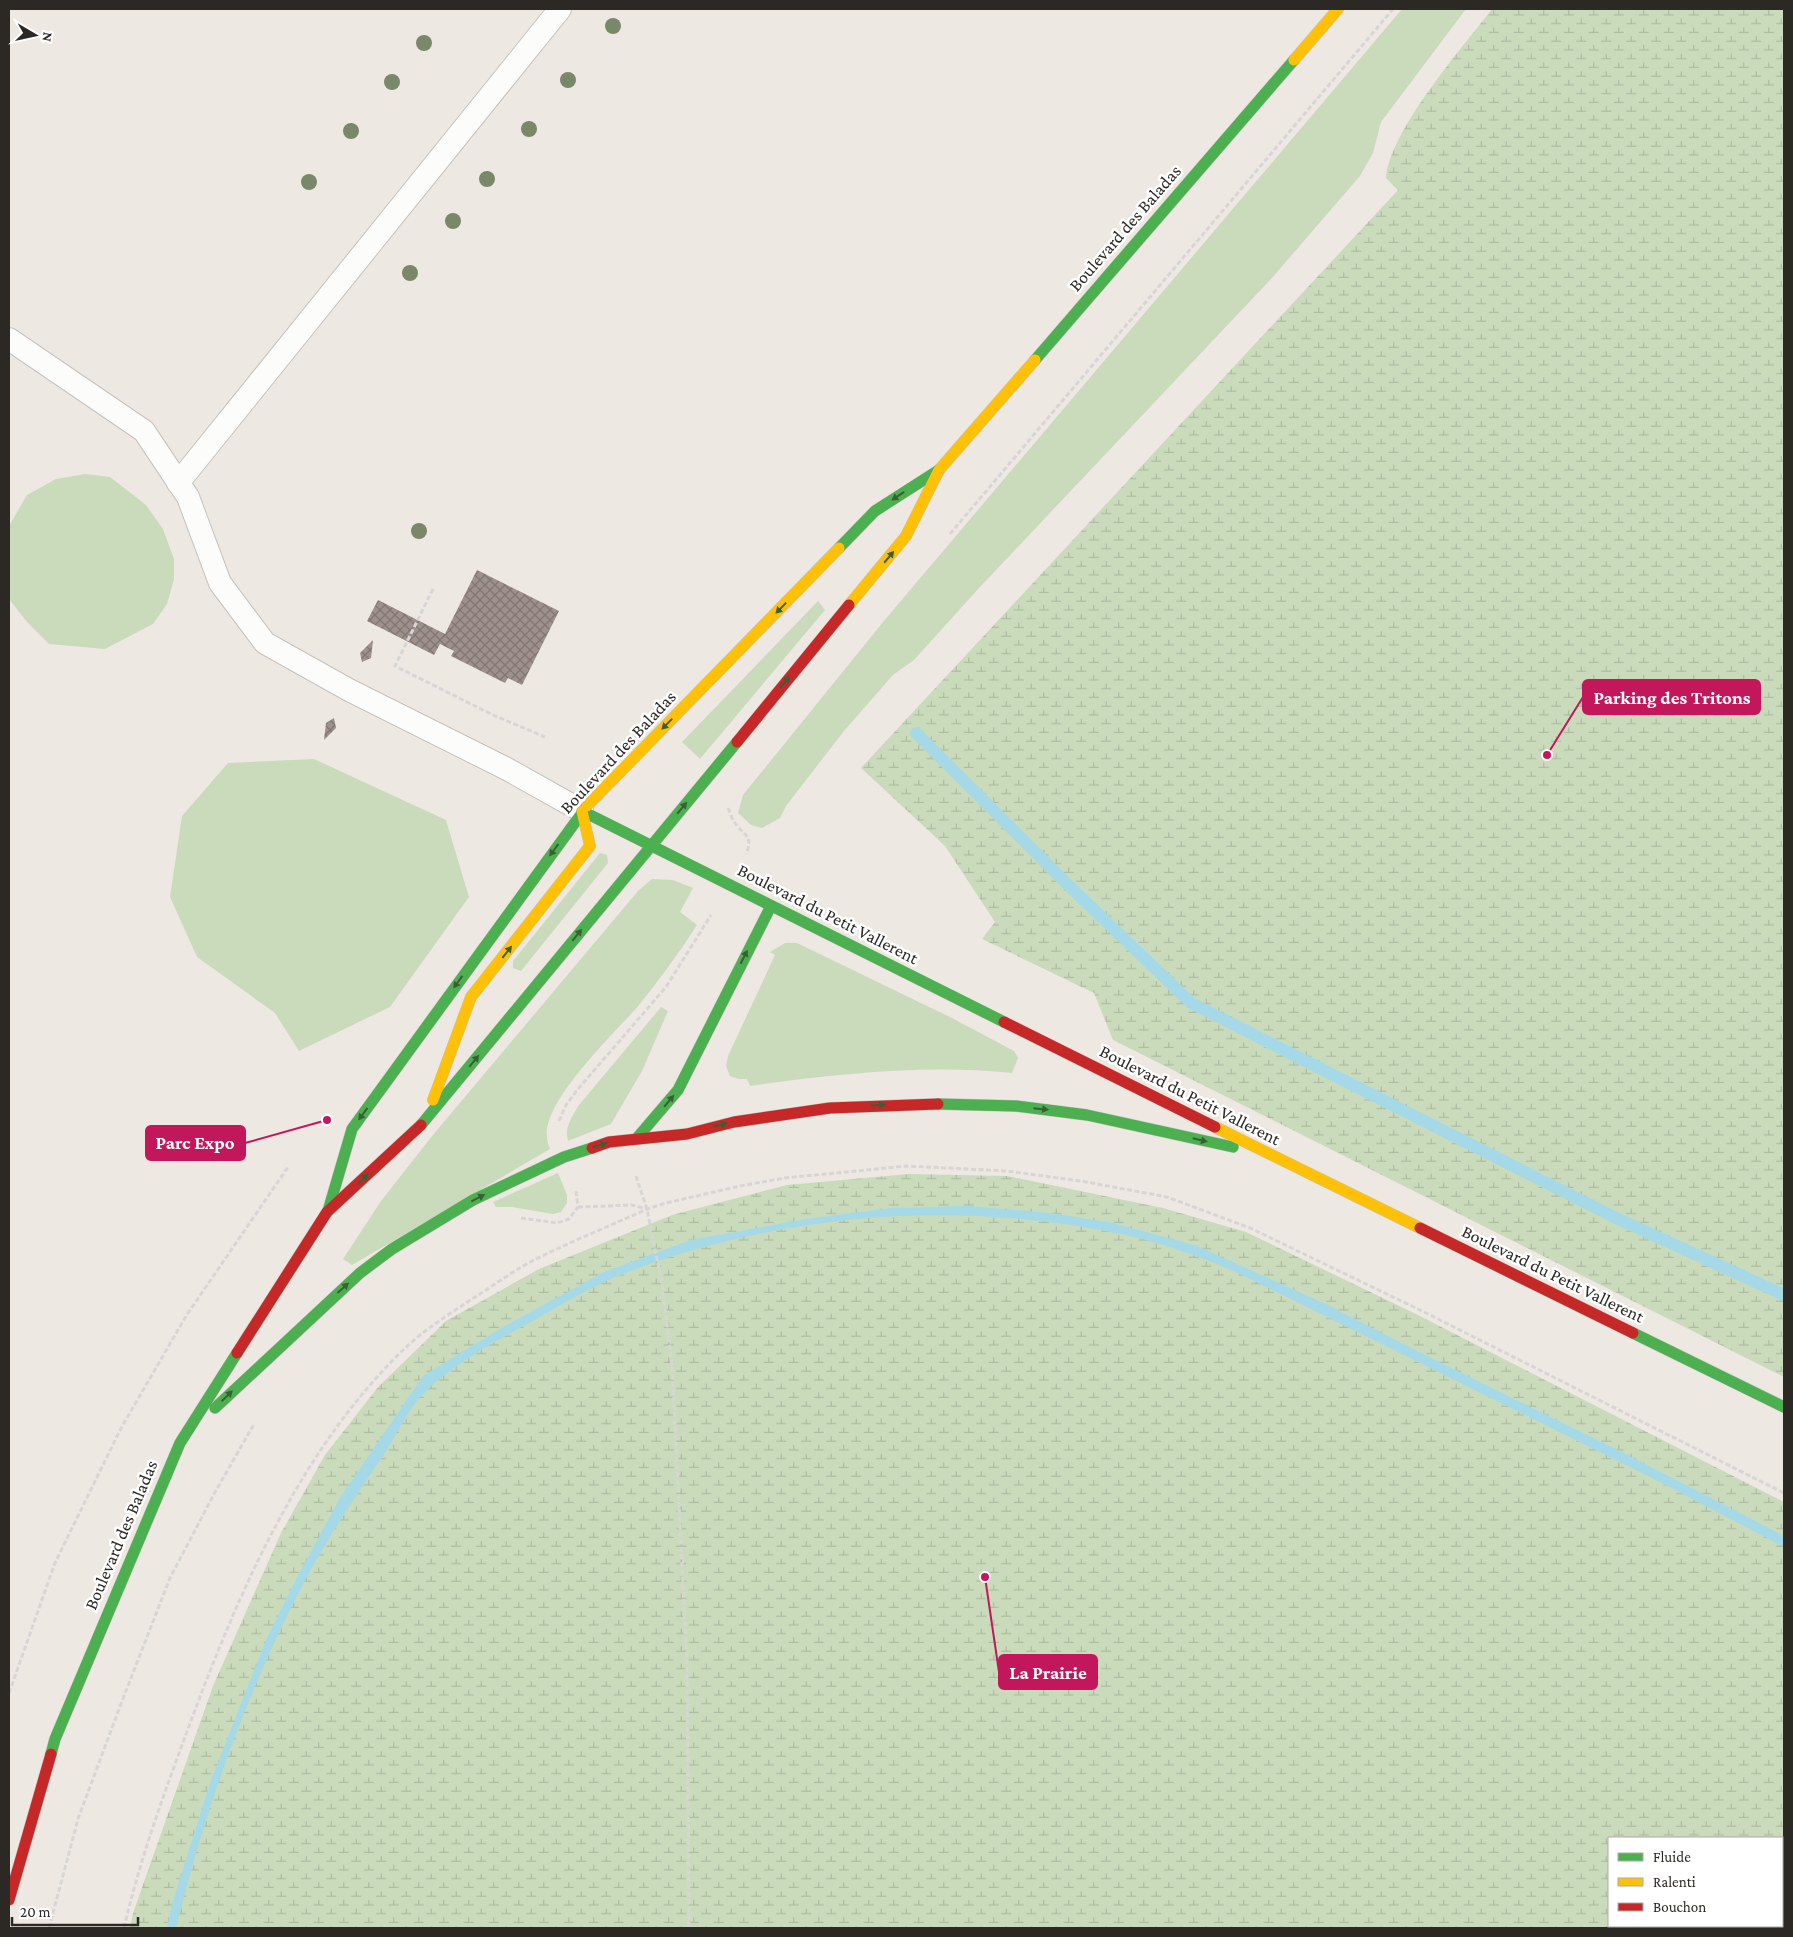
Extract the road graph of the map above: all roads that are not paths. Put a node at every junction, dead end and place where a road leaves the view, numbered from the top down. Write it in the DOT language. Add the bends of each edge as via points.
graph roads {
  1 [pos="560,9"];
  2 [pos="1338,9"];
  3 [pos="9,339"];
  4 [pos="939,470"];
  5 [pos="178,483"];
  6 [pos="582,811"];
  7 [pos="651,845"];
  8 [pos="771,906"];
  9 [pos="426,1120"];
  10 [pos="637,1138"];
  11 [pos="1273,1156"];
  12 [pos="328,1212"];
  13 [pos="1784,1407"];
  14 [pos="180,1442"];
  15 [pos="9,1900"];
  1 -- 5 [label="lane"];
  2 -- 4 [label="main road, Boulevard des Baladas"];
  3 -- 5 [label="lane" via="144,431"];
  4 -- 6 [label="main road, Boulevard des Baladas, one-way" via="875,511"];
  7 -- 4 [label="main road, Boulevard des Baladas, one-way" via="906,536"];
  5 -- 6 [label="lane" via="188,498 220,582 266,643 349,690"];
  6 -- 7 [label="main road, Boulevard du Petit Vallerent"];
  9 -- 6 [label="main road, one-way" via="471,997 590,846"];
  6 -- 12 [label="main road, Boulevard des Baladas, one-way" via="352,1129"];
  7 -- 8 [label="main road, Boulevard du Petit Vallerent"];
  9 -- 7 [label="main road, Boulevard des Baladas, one-way"];
  10 -- 8 [label="main road, one-way" via="678,1090"];
  8 -- 11 [label="main road, Boulevard du Petit Vallerent"];
  12 -- 9 [label="main road, Boulevard des Baladas, one-way"];
  10 -- 11 [label="main road, one-way" via="687,1134 734,1122 830,1108 963,1104 1087,1115"];
  14 -- 10 [label="main road, one-way" via="307,1321 392,1249 473,1200 564,1157 609,1142"];
  11 -- 13 [label="main road, Boulevard du Petit Vallerent"];
  12 -- 14 [label="main road, Boulevard des Baladas"];
  14 -- 15 [label="main road, Boulevard des Baladas" via="55,1738"];
}
